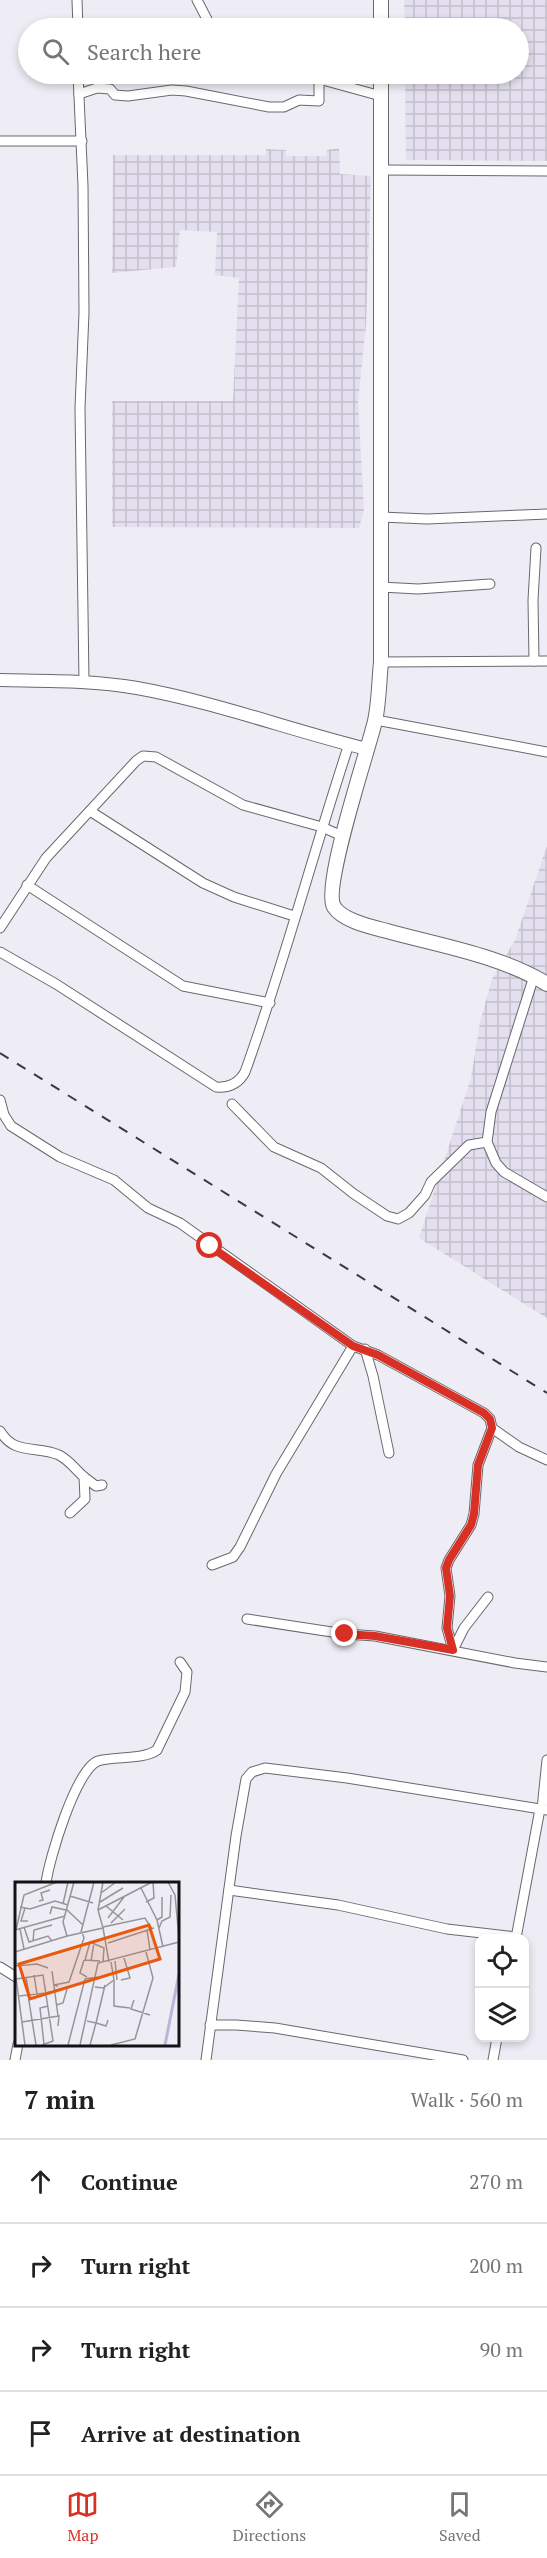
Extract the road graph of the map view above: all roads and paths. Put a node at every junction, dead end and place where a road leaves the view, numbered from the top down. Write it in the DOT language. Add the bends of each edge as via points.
graph roads {
  1 [pos="77,0"];
  2 [pos="197,0"];
  3 [pos="381,0"];
  4 [pos="78,18"];
  5 [pos="207,18"];
  6 [pos="381,18"];
  7 [pos="78,84"];
  8 [pos="316,84"];
  9 [pos="341,84"];
  10 [pos="381,84"];
  11 [pos="79,94"];
  12 [pos="381,96"];
  13 [pos="0,141"];
  14 [pos="82,141"];
  15 [pos="381,170"];
  16 [pos="547,171"];
  17 [pos="547,514"];
  18 [pos="381,517"];
  19 [pos="536,548"];
  20 [pos="490,584"];
  21 [pos="381,587"];
  22 [pos="534,661"];
  23 [pos="547,661"];
  24 [pos="381,662"];
  25 [pos="0,680"];
  26 [pos="84,681"];
  27 [pos="376,720"];
  28 [pos="349,744"];
  29 [pos="367,749"];
  30 [pos="547,752"];
  31 [pos="90,811"];
  32 [pos="322,827"];
  33 [pos="342,836"];
  34 [pos="27,885"];
  35 [pos="294,916"];
  36 [pos="0,928"];
  37 [pos="0,952"];
  38 [pos="534,976"];
  39 [pos="547,984"];
  40 [pos="270,1003"];
  41 [pos="0,1100"];
  42 [pos="232,1104"];
  43 [pos="487,1142"];
  44 [pos="547,1197"];
  45 [pos="353,1346"];
  46 [pos="365,1349"];
  47 [pos="492,1428"];
  48 [pos="0,1431"];
  49 [pos="389,1454"];
  50 [pos="547,1460"];
  51 [pos="84,1477"];
  52 [pos="102,1485"];
  53 [pos="70,1513"];
  54 [pos="212,1565"];
  55 [pos="488,1597"];
  56 [pos="246,1619"];
  57 [pos="453,1650"];
  58 [pos="180,1662"];
  59 [pos="547,1666"];
  60 [pos="547,1760"];
  61 [pos="543,1809"];
  62 [pos="46,1882"];
  63 [pos="229,1890"];
  64 [pos="485,1934"];
  65 [pos="517,1934"];
  66 [pos="0,1967"];
  67 [pos="15,1976"];
  68 [pos="210,2025"];
  69 [pos="496,2042"];
  70 [pos="18,2045"];
  71 [pos="15,2060"];
  72 [pos="206,2060"];
  73 [pos="463,2060"];
  74 [pos="493,2060"];
  1 -- 4 [label="street"];
  2 -- 5 [label="street"];
  3 -- 6 [label="main road"];
  7 -- 11 [label="street"];
  8 -- 11 [label="street" via="319,101 299,100 284,107 172,90 128,96 97,88"];
  9 -- 12 [label="street"];
  10 -- 12 [label="main road"];
  11 -- 14 [label="street"];
  12 -- 15 [label="main road"];
  13 -- 14 [label="street"];
  14 -- 26 [label="street"];
  15 -- 16 [label="street"];
  15 -- 18 [label="main road"];
  17 -- 18 [label="street"];
  18 -- 21 [label="main road"];
  19 -- 22 [label="street" via="532,600"];
  20 -- 21 [label="street" via="418,589"];
  21 -- 24 [label="main road"];
  22 -- 23 [label="street"];
  22 -- 24 [label="street"];
  24 -- 27 [label="main road"];
  25 -- 26 [label="street"];
  26 -- 28 [label="street" via="186,699"];
  27 -- 29 [label="main road"];
  27 -- 30 [label="street"];
  28 -- 29 [label="street"];
  28 -- 32 [label="street"];
  29 -- 33 [label="main road"];
  31 -- 32 [label="street" via="143,756 156,757 243,805"];
  31 -- 34 [label="street" via="46,858"];
  31 -- 35 [label="street" via="203,883"];
  32 -- 33 [label="street"];
  32 -- 35 [label="street"];
  33 -- 38 [label="main road" via="332,895 334,906 343,916 491,959"];
  34 -- 36 [label="street"];
  34 -- 40 [label="street" via="183,986"];
  35 -- 40 [label="street"];
  37 -- 40 [label="street" via="216,1087 224,1088 241,1079"];
  38 -- 39 [label="main road"];
  38 -- 43 [label="street" via="491,1112"];
  41 -- 45 [label="street" via="11,1126 60,1157 114,1180 148,1208 180,1223"];
  42 -- 43 [label="street" via="274,1148 321,1168 387,1216 398,1219 409,1213 431,1182 469,1145"];
  43 -- 44 [label="street" via="504,1172"];
  45 -- 46 [label="street"];
  45 -- 54 [label="street" via="276,1474 240,1548 233,1557"];
  46 -- 47 [label="street" via="484,1413"];
  46 -- 49 [label="street"];
  47 -- 50 [label="street" via="519,1448"];
  47 -- 57 [label="street" via="478,1465 471,1525 446,1568 450,1596 447,1628"];
  48 -- 51 [label="street" via="5,1439 25,1450 45,1451 66,1459"];
  51 -- 52 [label="street"];
  51 -- 53 [label="street" via="85,1499"];
  55 -- 57 [label="street"];
  56 -- 57 [label="street"];
  57 -- 59 [label="street"];
  58 -- 62 [label="street" via="187,1672 185,1692 156,1750 150,1755 96,1762 84,1772 68,1809"];
  60 -- 61 [label="street"];
  61 -- 63 [label="street" via="347,1778 258,1769 246,1779"];
  61 -- 65 [label="street"];
  63 -- 64 [label="street" via="339,1905"];
  63 -- 68 [label="street"];
  66 -- 67 [label="street"];
  68 -- 72 [label="street"];
  68 -- 73 [label="street" via="275,2028"];
  69 -- 74 [label="street"];
  70 -- 71 [label="street"];
}
